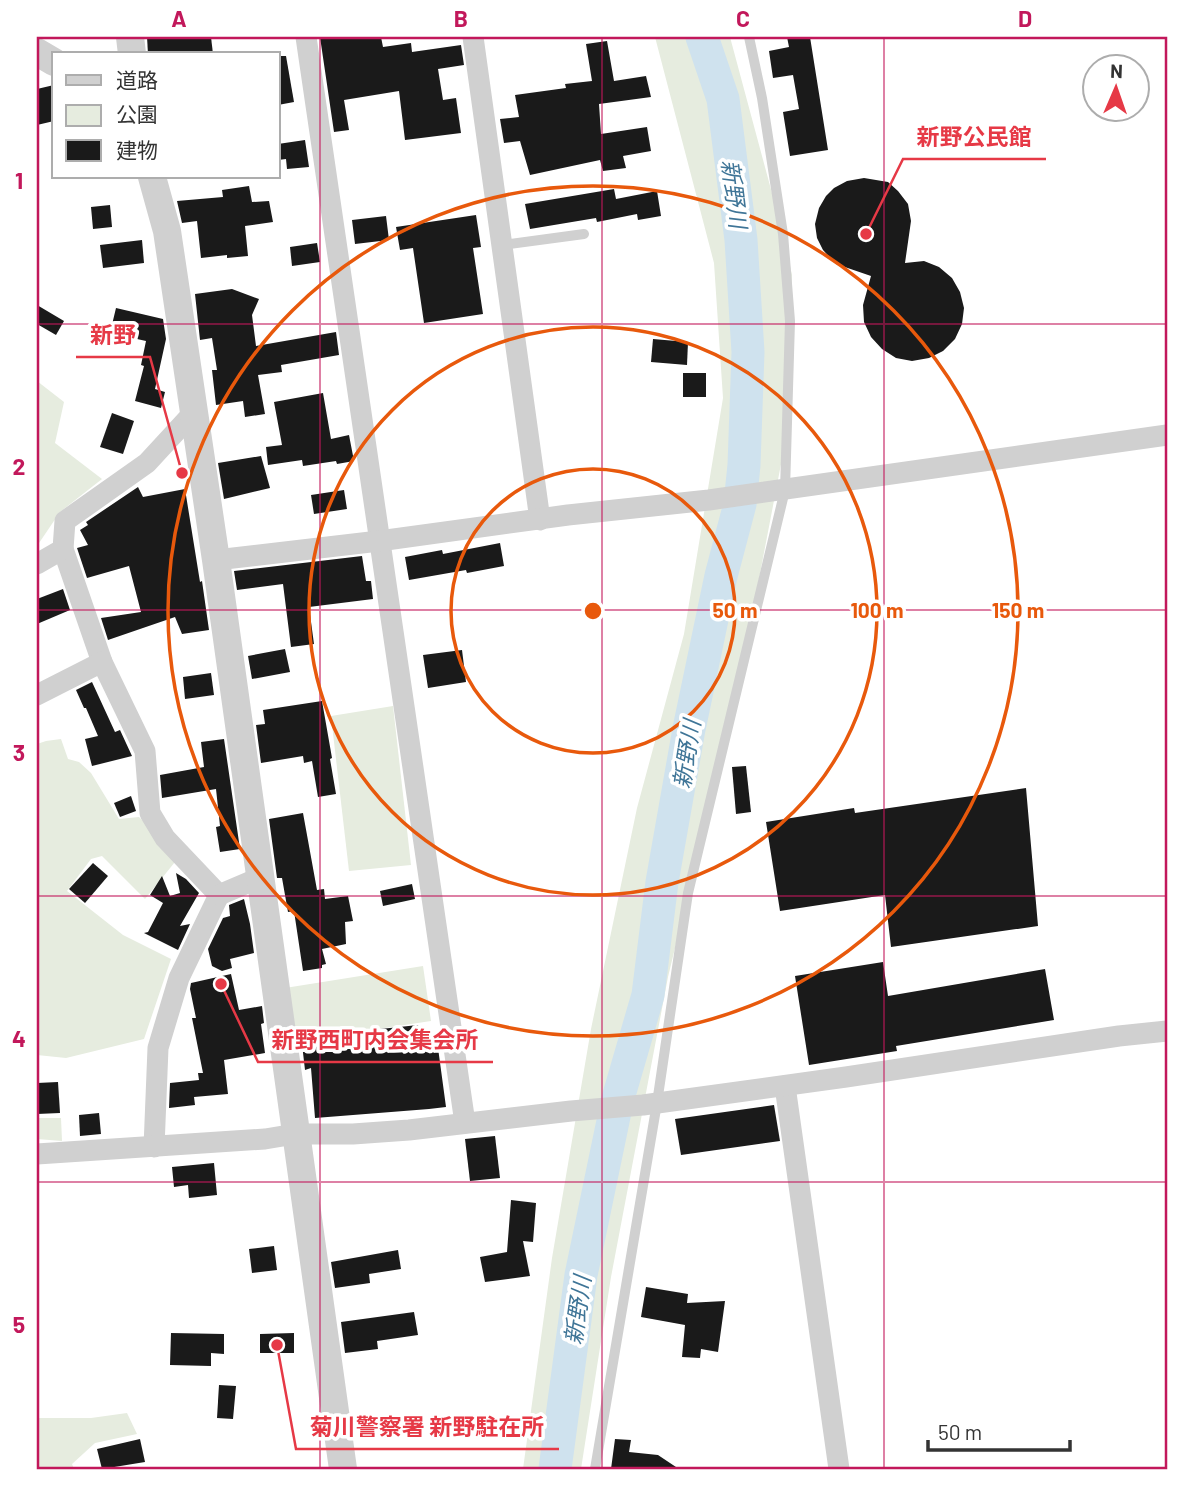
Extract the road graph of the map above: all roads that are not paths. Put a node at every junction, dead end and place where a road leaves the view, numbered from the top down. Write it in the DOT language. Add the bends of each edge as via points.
graph roads {
  1 [pos="306,37"];
  2 [pos="473,37"];
  3 [pos="749,37"];
  4 [pos="152,178"];
  5 [pos="584,234"];
  6 [pos="502,245"];
  7 [pos="194,412"];
  8 [pos="1167,435"];
  9 [pos="785,490"];
  10 [pos="540,520"];
  11 [pos="379,541"];
  12 [pos="63,550"];
  13 [pos="216,560"];
  14 [pos="37,564"];
  15 [pos="102,662"];
  16 [pos="37,695"];
  17 [pos="260,878"];
  18 [pos="219,895"];
  19 [pos="1167,1031"];
  20 [pos="785,1086"];
  21 [pos="650,1104"];
  22 [pos="465,1123"];
  23 [pos="295,1134"];
  24 [pos="154,1147"];
  25 [pos="37,1154"];
  26 [pos="342,1469"];
  27 [pos="595,1469"];
  28 [pos="839,1469"];
  1 -- 11 [label="street"];
  2 -- 6 [label="street"];
  3 -- 9 [label="lane" via="783,234 790,321"];
  4 -- 7 [label="street" via="167,231"];
  5 -- 6 [label="lane"];
  6 -- 10 [label="street"];
  7 -- 12 [label="street" via="146,463 65,521"];
  7 -- 13 [label="street"];
  8 -- 9 [label="street"];
  9 -- 10 [label="street"];
  9 -- 21 [label="lane" via="688,893"];
  10 -- 11 [label="street"];
  11 -- 13 [label="street"];
  11 -- 22 [label="street"];
  12 -- 14 [label="street"];
  12 -- 15 [label="street"];
  13 -- 17 [label="street"];
  15 -- 16 [label="street"];
  15 -- 18 [label="street" via="145,751 150,813 165,838"];
  17 -- 18 [label="street"];
  17 -- 23 [label="street"];
  18 -- 24 [label="street" via="179,978 158,1048"];
  19 -- 20 [label="street"];
  20 -- 21 [label="street"];
  20 -- 28 [label="street"];
  21 -- 22 [label="street"];
  21 -- 27 [label="lane"];
  22 -- 23 [label="street" via="353,1134"];
  23 -- 24 [label="street"];
  23 -- 26 [label="street"];
  24 -- 25 [label="street"];
}
